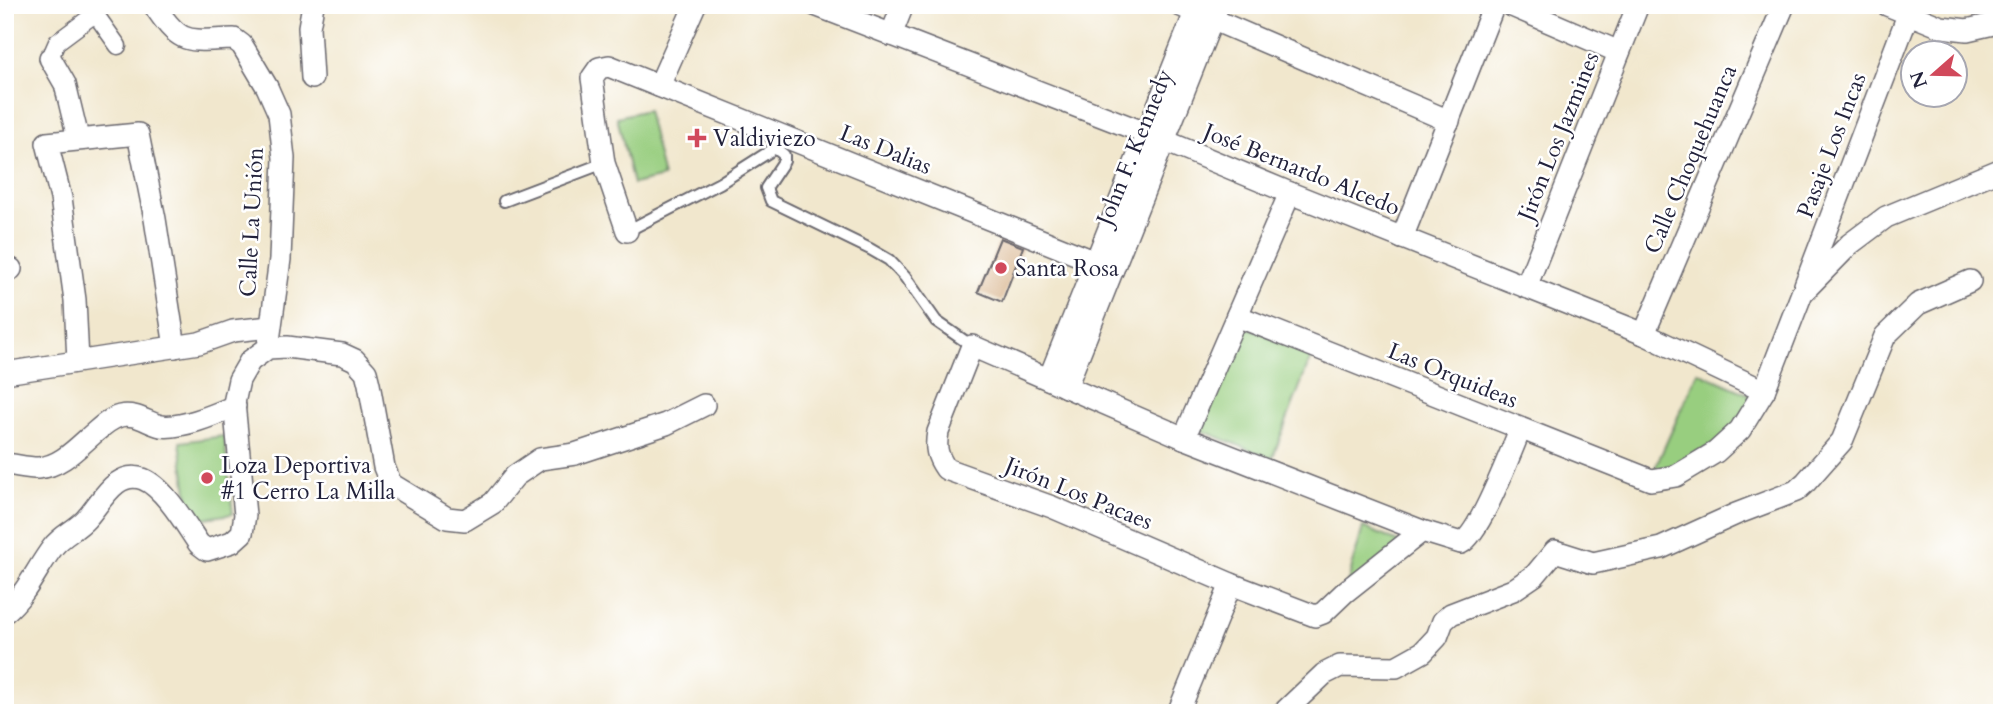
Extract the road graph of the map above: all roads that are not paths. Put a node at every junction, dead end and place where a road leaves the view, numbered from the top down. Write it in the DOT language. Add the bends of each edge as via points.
graph roads {
  1 [pos="154,5"];
  2 [pos="313,5"];
  3 [pos="695,5"];
  4 [pos="815,5"];
  5 [pos="903,5"];
  6 [pos="1494,5"];
  7 [pos="1510,5"];
  8 [pos="1638,5"];
  9 [pos="1784,5"];
  10 [pos="1887,5"];
  11 [pos="93,9"];
  12 [pos="1201,9"];
  13 [pos="1908,15"];
  14 [pos="2002,22"];
  15 [pos="891,35"];
  16 [pos="118,46"];
  17 [pos="1619,52"];
  18 [pos="50,58"];
  19 [pos="312,78"];
  20 [pos="659,86"];
  21 [pos="1449,121"];
  22 [pos="1156,137"];
  23 [pos="78,138"];
  24 [pos="778,142"];
  25 [pos="604,163"];
  26 [pos="2002,169"];
  27 [pos="1290,193"];
  28 [pos="505,201"];
  29 [pos="627,232"];
  30 [pos="1402,238"];
  31 [pos="1105,265"];
  32 [pos="1970,281"];
  33 [pos="1526,287"];
  34 [pos="1802,293"];
  35 [pos="1237,316"];
  36 [pos="1644,334"];
  37 [pos="269,338"];
  38 [pos="972,346"];
  39 [pos="175,347"];
  40 [pos="78,361"];
  41 [pos="5,373"];
  42 [pos="1058,383"];
  43 [pos="1764,391"];
  44 [pos="704,405"];
  45 [pos="235,406"];
  46 [pos="1520,429"];
  47 [pos="1184,438"];
  48 [pos="5,464"];
  49 [pos="1651,480"];
  50 [pos="1422,531"];
  51 [pos="1231,584"];
  52 [pos="5,612"];
  53 [pos="1178,713"];
  54 [pos="1283,713"];
  1 -- 37 [label="street, Calle La Unión" via="183,38 202,42 234,39 242,45 279,114 283,206"];
  2 -- 19 [label="street" via="309,27"];
  3 -- 20 [label="street"];
  4 -- 15 [label="street, José Bernardo Alcedo"];
  5 -- 15 [label="street"];
  6 -- 21 [label="street"];
  7 -- 17 [label="street"];
  8 -- 17 [label="street, Jirón Los Jazmines"];
  9 -- 36 [label="street, Calle Choquehuanca"];
  10 -- 13 [label="street"];
  11 -- 16 [label="street"];
  11 -- 18 [label="street" via="57,42"];
  12 -- 21 [label="street"];
  12 -- 22 [label="street, John F. Kennedy"];
  13 -- 14 [label="street" via="1967,30"];
  13 -- 34 [label="street, Pasaje Los Incas"];
  15 -- 22 [label="street, José Bernardo Alcedo"];
  17 -- 33 [label="street, Jirón Los Jazmines"];
  18 -- 23 [label="street" via="65,84"];
  20 -- 24 [label="street, Las Dalias"];
  20 -- 25 [label="street, Las Dalias" via="609,66 599,68 592,78"];
  21 -- 30 [label="street"];
  22 -- 27 [label="street, José Bernardo Alcedo"];
  22 -- 31 [label="street, John F. Kennedy"];
  23 -- 39 [label="street" via="138,134"];
  23 -- 40 [label="street" via="47,143 61,198"];
  24 -- 29 [label="lane" via="720,183"];
  24 -- 31 [label="street, Las Dalias"];
  24 -- 38 [label="lane" via="784,161 766,188 771,201 888,260 936,321"];
  25 -- 28 [label="lane"];
  25 -- 29 [label="street"];
  26 -- 34 [label="street, Pasaje Los Incas" via="1886,217 1850,244"];
  27 -- 30 [label="street, José Bernardo Alcedo"];
  27 -- 35 [label="street"];
  30 -- 33 [label="street, José Bernardo Alcedo"];
  31 -- 42 [label="street, John F. Kennedy"];
  32 -- 54 [label="street" via="1918,304 1885,335 1842,441 1796,491 1661,548 1593,563 1555,551 1535,575 1513,590 1451,614 1423,652 1396,667 1340,666 1324,674"];
  33 -- 36 [label="street, José Bernardo Alcedo"];
  34 -- 43 [label="street, Pasaje Los Incas"];
  35 -- 46 [label="street, Las Orquideas"];
  35 -- 47 [label="street"];
  36 -- 43 [label="street, José Bernardo Alcedo"];
  37 -- 39 [label="street" via="233,331"];
  37 -- 44 [label="street" via="287,347 355,360 366,372 391,484 447,518 465,520 540,460 575,454 656,427"];
  37 -- 45 [label="street" via="239,380"];
  38 -- 42 [label="street"];
  38 -- 51 [label="street, Jirón Los Pacaes" via="935,446 946,469 1052,507"];
  39 -- 40 [label="street"];
  40 -- 41 [label="street"];
  42 -- 47 [label="street"];
  43 -- 49 [label="street, Pasaje Los Incas" via="1741,430 1716,452 1676,476"];
  45 -- 48 [label="street" via="175,425 161,426 121,415 49,466"];
  45 -- 52 [label="street" via="245,515 242,533 232,542 207,550 158,489 145,479 120,481 86,520 54,545 24,593"];
  46 -- 49 [label="street, Las Orquideas"];
  46 -- 50 [label="street" via="1470,537 1461,543"];
  47 -- 50 [label="street"];
  50 -- 51 [label="street, Jirón Los Pacaes" via="1315,616"];
  51 -- 53 [label="street"];
}
